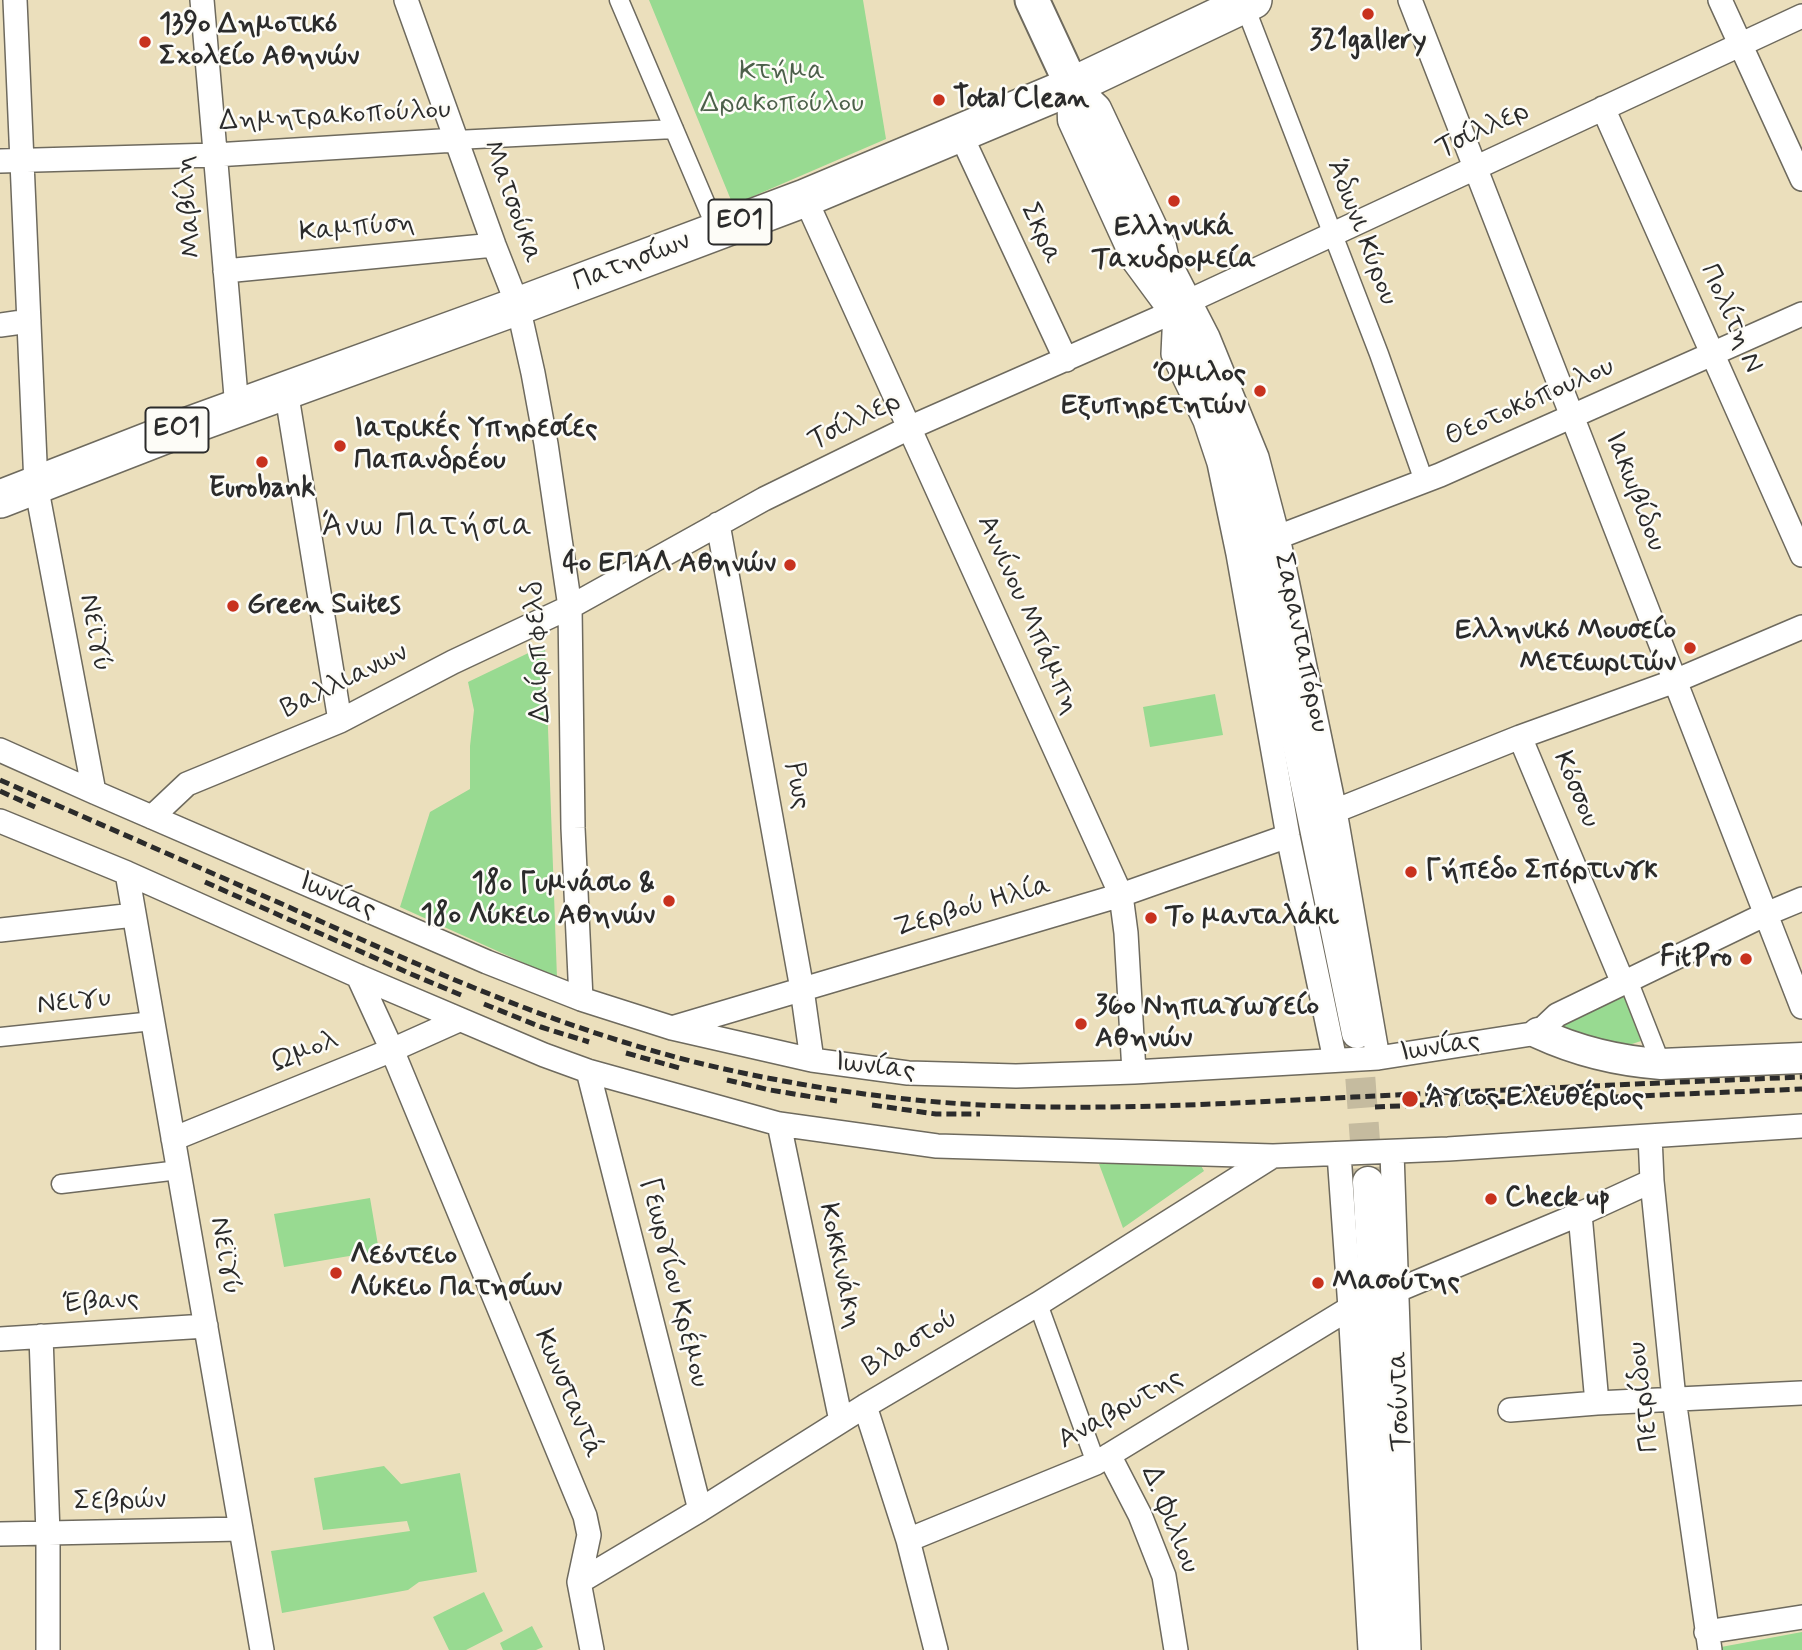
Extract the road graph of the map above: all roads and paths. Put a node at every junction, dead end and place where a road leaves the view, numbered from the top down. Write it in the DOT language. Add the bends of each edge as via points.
graph roads {
  1 [pos="15,0"];
  2 [pos="202,0"];
  3 [pos="406,0"];
  4 [pos="619,0"];
  5 [pos="1032,0"];
  6 [pos="1410,0"];
  7 [pos="1720,0"];
  8 [pos="1249,2"];
  9 [pos="1802,16"];
  10 [pos="1740,44"];
  11 [pos="1072,86"];
  12 [pos="1604,108"];
  13 [pos="674,129"];
  14 [pos="960,133"];
  15 [pos="456,140"];
  16 [pos="215,155"];
  17 [pos="11,161"];
  18 [pos="1475,167"];
  19 [pos="1802,179"];
  20 [pos="805,198"];
  21 [pos="711,216"];
  22 [pos="1333,234"];
  23 [pos="494,246"];
  24 [pos="225,271"];
  25 [pos="1182,305"];
  26 [pos="518,306"];
  27 [pos="1802,314"];
  28 [pos="29,321"];
  29 [pos="0,325"];
  30 [pos="1713,354"];
  31 [pos="1066,360"];
  32 [pos="286,390"];
  33 [pos="237,408"];
  34 [pos="1572,416"];
  35 [pos="909,428"];
  36 [pos="1424,481"];
  37 [pos="36,485"];
  38 [pos="0,499"];
  39 [pos="718,524"];
  40 [pos="1278,537"];
  41 [pos="1802,555"];
  42 [pos="570,607"];
  43 [pos="1802,626"];
  44 [pos="1675,681"];
  45 [pos="340,721"];
  46 [pos="1520,737"];
  47 [pos="0,750"];
  48 [pos="94,792"];
  49 [pos="1335,811"];
  50 [pos="152,817"];
  51 [pos="0,821"];
  52 [pos="1288,836"];
  53 [pos="127,873"];
  54 [pos="1121,895"];
  55 [pos="1802,899"];
  56 [pos="1766,914"];
  57 [pos="134,915"];
  58 [pos="0,930"];
  59 [pos="358,976"];
  60 [pos="1626,981"];
  61 [pos="802,989"];
  62 [pos="581,999"];
  63 [pos="1802,1007"];
  64 [pos="459,1020"];
  65 [pos="153,1021"];
  66 [pos="672,1028"];
  67 [pos="1357,1033"];
  68 [pos="1538,1033"];
  69 [pos="0,1037"];
  70 [pos="391,1050"];
  71 [pos="1378,1058"];
  72 [pos="1802,1058"];
  73 [pos="812,1060"];
  74 [pos="1335,1060"];
  75 [pos="1661,1064"];
  76 [pos="589,1071"];
  77 [pos="1134,1072"];
  78 [pos="779,1124"];
  79 [pos="1802,1126"];
  80 [pos="1650,1136"];
  81 [pos="173,1139"];
  82 [pos="1392,1152"];
  83 [pos="1339,1154"];
  84 [pos="1273,1156"];
  85 [pos="179,1170"];
  86 [pos="1652,1181"];
  87 [pos="1368,1182"];
  88 [pos="61,1184"];
  89 [pos="1580,1214"];
  90 [pos="1398,1290"];
  91 [pos="1038,1304"];
  92 [pos="1350,1308"];
  93 [pos="206,1325"];
  94 [pos="41,1336"];
  95 [pos="0,1339"];
  96 [pos="1801,1392"];
  97 [pos="1674,1399"];
  98 [pos="1597,1403"];
  99 [pos="865,1406"];
  100 [pos="1510,1410"];
  101 [pos="841,1421"];
  102 [pos="1103,1459"];
  103 [pos="700,1510"];
  104 [pos="241,1529"];
  105 [pos="0,1534"];
  106 [pos="48,1534"];
  107 [pos="908,1540"];
  108 [pos="579,1582"];
  109 [pos="1802,1617"];
  110 [pos="1708,1641"];
  111 [pos="1398,1645"];
  112 [pos="48,1650"];
  113 [pos="262,1650"];
  114 [pos="592,1650"];
  115 [pos="936,1650"];
  116 [pos="1176,1650"];
  117 [pos="1370,1650"];
  1 -- 17 [label="street, Νεϊγύ"];
  2 -- 16 [label="street, Μαβίλη"];
  3 -- 15 [label="street, Ματσούκα"];
  4 -- 13 [label="street"];
  5 -- 11 [label="main road"];
  6 -- 18 [label="street, Ιακωβίδου"];
  7 -- 10 [label="street"];
  8 -- 11 [label="main road, Πατησίων / ΕΟ1"];
  8 -- 22 [label="street, Άδωνι Κύρου"];
  9 -- 10 [label="street, Τσίλλερ"];
  10 -- 12 [label="street, Τσίλλερ"];
  10 -- 19 [label="street"];
  11 -- 14 [label="main road, Πατησίων / ΕΟ1"];
  11 -- 25 [label="street, Σαρανταπόρου" via="1096,109 1161,247"];
  11 -- 25 [label="street, Σαρανταπόρου" via="1073,120 1137,260"];
  12 -- 18 [label="street, Τσίλλερ"];
  12 -- 30 [label="street, Πολίτη Ν"];
  13 -- 15 [label="street, Δημητρακοπούλου"];
  13 -- 21 [label="street"];
  14 -- 20 [label="main road, Πατησίων / ΕΟ1"];
  14 -- 31 [label="street, Σκρα"];
  15 -- 16 [label="street, Δημητρακοπούλου"];
  15 -- 23 [label="street, Ματσούκα"];
  16 -- 17 [label="street, Δημητρακοπούλου"];
  16 -- 24 [label="street, Μαβίλη"];
  17 -- 28 [label="street, Νεϊγύ"];
  18 -- 22 [label="street, Τσίλλερ"];
  18 -- 34 [label="street, Ιακωβίδου"];
  20 -- 26 [label="main road, Πατησίων / ΕΟ1"];
  20 -- 35 [label="street, Αννίνου Μπάμπη"];
  22 -- 25 [label="street, Τσίλλερ"];
  22 -- 36 [label="street, Άδωνι Κύρου"];
  23 -- 24 [label="street, Καμπύση"];
  23 -- 26 [label="street, Ματσούκα"];
  24 -- 33 [label="street, Μαβίλη"];
  25 -- 31 [label="street, Τσίλλερ"];
  25 -- 40 [label="street, Σαρανταπόρου" via="1208,337 1257,457"];
  25 -- 52 [label="street, Σαρανταπόρου" via="1173,354 1220,463"];
  25 -- 67 [label="street, Σαρανταπόρου" via="1240,462"];
  26 -- 32 [label="main road, Πατησίων / ΕΟ1"];
  26 -- 42 [label="street, Δαίρπφελδ" via="546,444"];
  27 -- 30 [label="street, Θεοτοκόπουλου"];
  28 -- 29 [label="street"];
  28 -- 37 [label="street, Νεϊγύ"];
  30 -- 34 [label="street, Θεοτοκόπουλου"];
  30 -- 41 [label="street, Πολίτη Ν"];
  31 -- 35 [label="street, Τσίλλερ"];
  32 -- 33 [label="main road, Πατησίων / ΕΟ1"];
  32 -- 45 [label="street"];
  33 -- 37 [label="main road, Πατησίων / ΕΟ1"];
  34 -- 36 [label="street, Θεοτοκόπουλου"];
  34 -- 44 [label="street, Ιακωβίδου"];
  35 -- 39 [label="street, Τσίλλερ"];
  35 -- 54 [label="street, Αννίνου Μπάμπη"];
  36 -- 40 [label="street, Θεοτοκόπουλου"];
  37 -- 38 [label="main road, Πατησίων / ΕΟ1"];
  37 -- 48 [label="street, Νεϊγύ"];
  39 -- 42 [label="street, Τσίλλερ"];
  39 -- 61 [label="street, Ρως"];
  40 -- 49 [label="street, Σαρανταπόρου"];
  42 -- 45 [label="street, Βαλλιανων"];
  42 -- 62 [label="street, Δαίρπφελδ"];
  43 -- 44 [label="street"];
  44 -- 46 [label="street"];
  44 -- 56 [label="street, Ιακωβίδου"];
  45 -- 50 [label="street, Βαλλιανων" via="187,784"];
  46 -- 49 [label="street"];
  46 -- 60 [label="street, Κόσσου"];
  47 -- 48 [label="street, Ιωνίας"];
  48 -- 50 [label="street, Ιωνίας"];
  49 -- 71 [label="street, Σαρανταπόρου"];
  50 -- 62 [label="street, Ιωνίας"];
  51 -- 53 [label="street"];
  52 -- 54 [label="street, Ζερβού Ηλία"];
  52 -- 74 [label="street, Σαρανταπόρου"];
  53 -- 57 [label="street, Νεϊγύ"];
  53 -- 59 [label="street"];
  54 -- 61 [label="street, Ζερβού Ηλία"];
  54 -- 77 [label="street, Αννίνου Μπάμπη"];
  55 -- 56 [label="street"];
  56 -- 60 [label="street"];
  56 -- 63 [label="street, Ιακωβίδου"];
  57 -- 58 [label="street"];
  57 -- 65 [label="street, Νεϊγύ"];
  59 -- 64 [label="street"];
  59 -- 70 [label="street, Κωνσταντά"];
  60 -- 68 [label="street" via="1557,1015"];
  60 -- 75 [label="street, Κόσσου"];
  61 -- 66 [label="street, Ζερβού Ηλία"];
  61 -- 73 [label="street, Ρως"];
  62 -- 66 [label="street, Ιωνίας"];
  64 -- 70 [label="street, Ωμολ"];
  64 -- 76 [label="street"];
  65 -- 69 [label="street, Νειγυ"];
  65 -- 81 [label="street, Νεϊγύ"];
  66 -- 73 [label="street, Ιωνίας"];
  68 -- 71 [label="street, Ιωνίας"];
  68 -- 75 [label="street" via="1595,1055"];
  70 -- 81 [label="street, Ωμολ"];
  70 -- 108 [label="street, Κωνσταντά" via="585,1516 589,1535"];
  71 -- 74 [label="street, Ιωνίας"];
  72 -- 75 [label="street"];
  73 -- 77 [label="street, Ιωνίας" via="908,1073"];
  74 -- 77 [label="street, Ιωνίας"];
  76 -- 78 [label="street"];
  76 -- 103 [label="street, Γεωργίου Κρέμου"];
  78 -- 84 [label="street" via="937,1146"];
  78 -- 101 [label="street, Κοκκινάκη"];
  79 -- 80 [label="street"];
  80 -- 82 [label="street"];
  80 -- 86 [label="street, Πετρίδου"];
  81 -- 85 [label="street, Νεϊγύ"];
  82 -- 83 [label="street"];
  82 -- 90 [label="street, Τσούντα"];
  83 -- 84 [label="street"];
  83 -- 92 [label="street, Τσούντα"];
  84 -- 91 [label="street, Βλαστού"];
  85 -- 88 [label="street"];
  85 -- 93 [label="street, Νεϊγύ"];
  86 -- 89 [label="street"];
  86 -- 97 [label="street, Πετρίδου"];
  87 -- 111 [label="street, Τσούντα"];
  89 -- 90 [label="street"];
  89 -- 98 [label="street"];
  90 -- 111 [label="street, Τσούντα"];
  91 -- 99 [label="street, Βλαστού"];
  91 -- 102 [label="street"];
  92 -- 102 [label="street, Αναβρυτης"];
  92 -- 117 [label="street, Τσούντα"];
  93 -- 94 [label="street, Έβανς"];
  93 -- 104 [label="street, Νεϊγύ"];
  94 -- 95 [label="street, Έβανς"];
  94 -- 106 [label="street"];
  96 -- 97 [label="street"];
  97 -- 98 [label="street"];
  97 -- 110 [label="street, Πετρίδου"];
  98 -- 100 [label="street"];
  99 -- 101 [label="street, Βλαστού"];
  99 -- 107 [label="street"];
  101 -- 103 [label="street, Βλαστού"];
  102 -- 107 [label="street, Αναβρυτης"];
  102 -- 116 [label="street, Δ. Φιλιου" via="1140,1515 1164,1576"];
  103 -- 108 [label="street, Βλαστού"];
  104 -- 106 [label="street, Σεβρών"];
  104 -- 113 [label="street, Νεϊγύ"];
  105 -- 106 [label="street, Σεβρών"];
  106 -- 112 [label="street"];
  107 -- 115 [label="street"];
  108 -- 114 [label="street, Κωνσταντά"];
  109 -- 110 [label="street"];
}
